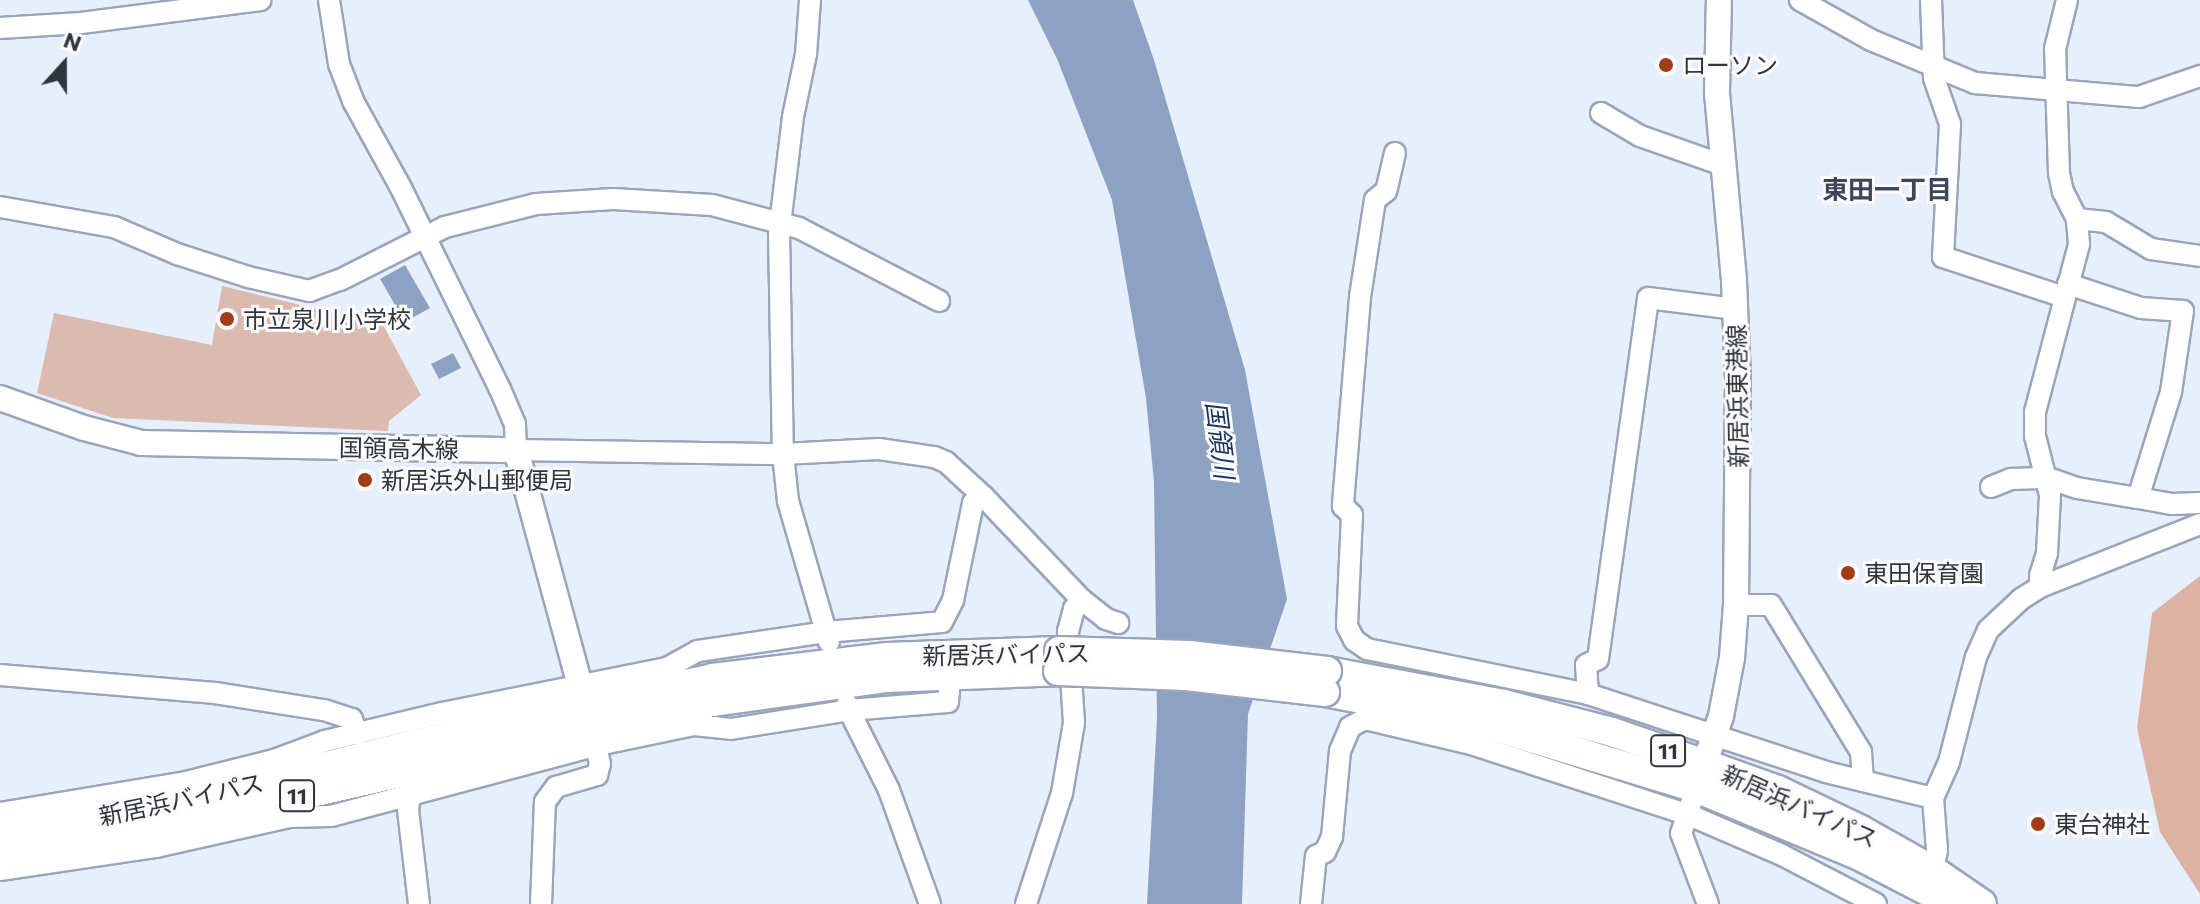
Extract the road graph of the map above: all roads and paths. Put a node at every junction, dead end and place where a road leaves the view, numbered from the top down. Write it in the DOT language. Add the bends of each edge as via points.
graph roads {
  1 [pos="261,0"];
  2 [pos="329,0"];
  3 [pos="810,0"];
  4 [pos="1719,0"];
  5 [pos="1800,0"];
  6 [pos="1931,0"];
  7 [pos="2067,0"];
  8 [pos="0,28"];
  9 [pos="1934,69"];
  10 [pos="2200,76"];
  11 [pos="2057,89"];
  12 [pos="1601,113"];
  13 [pos="1395,153"];
  14 [pos="1723,165"];
  15 [pos="0,207"];
  16 [pos="2077,219"];
  17 [pos="780,222"];
  18 [pos="423,237"];
  19 [pos="2200,256"];
  20 [pos="2066,291"];
  21 [pos="939,301"];
  22 [pos="1735,309"];
  23 [pos="2191,313"];
  24 [pos="0,398"];
  25 [pos="516,450"];
  26 [pos="783,454"];
  27 [pos="2048,478"];
  28 [pos="1991,487"];
  29 [pos="983,496"];
  30 [pos="2138,498"];
  31 [pos="2200,503"];
  32 [pos="2200,524"];
  33 [pos="2040,587"];
  34 [pos="1082,600"];
  35 [pos="1736,605"];
  36 [pos="1118,623"];
  37 [pos="828,637"];
  38 [pos="0,675"];
  39 [pos="949,690"];
  40 [pos="1588,694"];
  41 [pos="848,707"];
  42 [pos="589,715"];
  43 [pos="357,734"];
  44 [pos="1715,737"];
  45 [pos="1863,781"];
  46 [pos="1696,789"];
  47 [pos="410,794"];
  48 [pos="1933,798"];
  49 [pos="0,813"];
  50 [pos="0,831"];
  51 [pos="0,853"];
  52 [pos="0,870"];
  53 [pos="1931,880"];
  54 [pos="419,904"];
  55 [pos="541,904"];
  56 [pos="930,904"];
  57 [pos="1026,904"];
  58 [pos="1311,904"];
  59 [pos="1708,904"];
  60 [pos="1876,904"];
  61 [pos="1952,904"];
  62 [pos="1982,904"];
  1 -- 8 [label="street"];
  2 -- 18 [label="street" via="339,64 353,101"];
  3 -- 17 [label="street"];
  4 -- 14 [label="main road, 新居浜東港線" via="1717,92"];
  5 -- 9 [label="street"];
  6 -- 9 [label="street"];
  7 -- 11 [label="street" via="2055,49"];
  9 -- 11 [label="street" via="1975,83"];
  9 -- 20 [label="street" via="1950,124 1943,257"];
  10 -- 11 [label="street" via="2139,97"];
  11 -- 16 [label="street" via="2059,173"];
  12 -- 14 [label="street" via="1640,136"];
  13 -- 40 [label="street" via="1386,191 1375,200 1349,399 1343,506 1352,515 1347,626 1367,649"];
  14 -- 22 [label="main road, 新居浜東港線"];
  15 -- 18 [label="street" via="114,227 191,259 309,291"];
  16 -- 19 [label="street" via="2106,222 2151,249"];
  16 -- 20 [label="street" via="2079,244"];
  17 -- 18 [label="street" via="712,205 613,199 536,204"];
  17 -- 21 [label="street"];
  17 -- 26 [label="street"];
  18 -- 25 [label="street" via="500,389 515,424"];
  20 -- 23 [label="street"];
  20 -- 27 [label="street" via="2035,412 2035,436"];
  22 -- 35 [label="main road, 新居浜東港線"];
  22 -- 40 [label="street" via="1648,298 1598,659 1586,665"];
  23 -- 30 [label="street"];
  24 -- 25 [label="main road, 国領高木線" via="141,443"];
  25 -- 26 [label="street"];
  25 -- 42 [label="main road"];
  26 -- 29 [label="street" via="879,449 921,454 946,462"];
  26 -- 37 [label="street" via="788,501"];
  27 -- 28 [label="street" via="2011,479"];
  27 -- 30 [label="street"];
  27 -- 33 [label="street" via="2047,553"];
  29 -- 34 [label="street"];
  29 -- 37 [label="street" via="973,503 953,600 942,622"];
  30 -- 31 [label="street"];
  32 -- 33 [label="street"];
  33 -- 48 [label="street" via="1988,630 1949,762"];
  34 -- 36 [label="street"];
  34 -- 57 [label="street" via="1068,632 1074,723 1062,793"];
  35 -- 44 [label="main road, 新居浜東港線" via="1732,658"];
  35 -- 45 [label="street" via="1771,605 1861,752"];
  37 -- 42 [label="street" via="698,651"];
  38 -- 43 [label="street" via="215,693 324,710 352,719"];
  39 -- 41 [label="street" via="948,702"];
  40 -- 44 [label="street"];
  41 -- 42 [label="street" via="731,729"];
  41 -- 56 [label="street" via="889,790"];
  42 -- 43 [label="street"];
  42 -- 46 [label="highway, 新居浜バイパス / 11, bridge" via="713,678 887,657 1058,661 1189,655 1326,681 1504,704 1612,732"];
  42 -- 47 [label="street"];
  42 -- 50 [label="highway, 新居浜バイパス / 11" via="175,803"];
  42 -- 51 [label="highway, 新居浜バイパス / 11" via="174,824"];
  42 -- 55 [label="street" via="600,764 597,775 556,787 545,802"];
  43 -- 49 [label="street" via="182,783"];
  44 -- 45 [label="street"];
  44 -- 46 [label="main road, 新居浜東港線"];
  45 -- 48 [label="street"];
  46 -- 53 [label="highway, 新居浜バイパス / 11" via="1778,790 1861,830"];
  46 -- 58 [label="street" via="1365,719 1350,727 1340,751 1332,837 1325,852 1316,856"];
  46 -- 59 [label="street" via="1681,833"];
  46 -- 60 [label="street" via="1782,855"];
  47 -- 52 [label="street" via="331,816 290,817 156,847"];
  47 -- 54 [label="street"];
  48 -- 53 [label="street" via="1937,850"];
  53 -- 61 [label="highway, 新居浜バイパス / 11"];
  53 -- 62 [label="highway, 新居浜バイパス / 11"];
}
